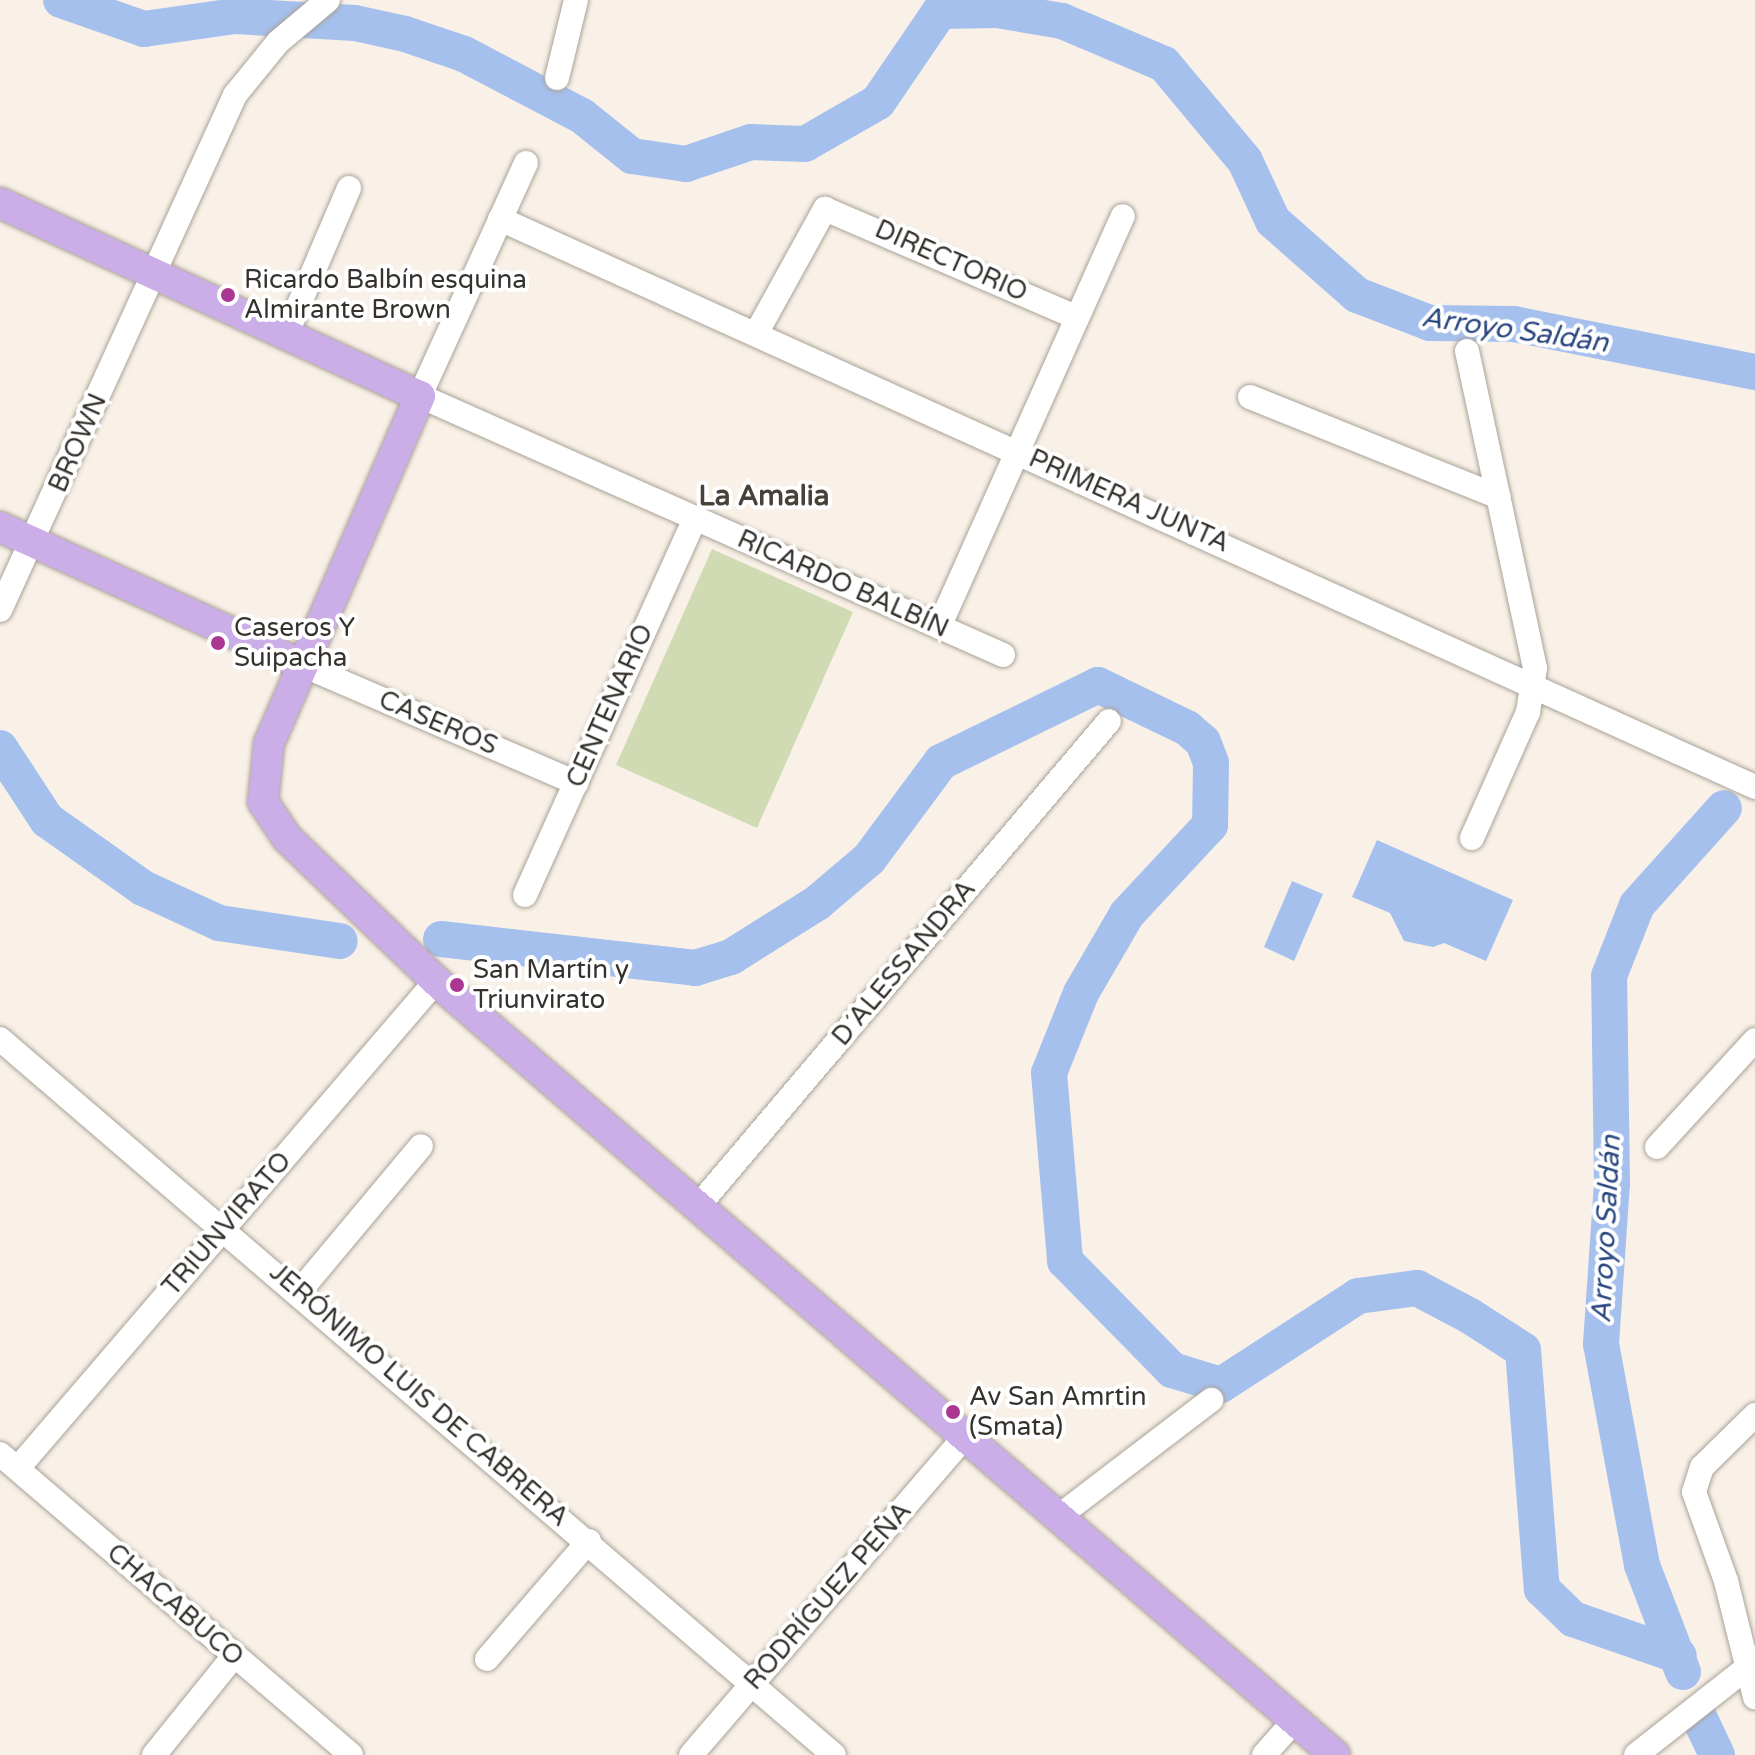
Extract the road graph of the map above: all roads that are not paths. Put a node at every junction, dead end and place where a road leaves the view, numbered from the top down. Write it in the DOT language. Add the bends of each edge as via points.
graph roads {
  1 [pos="328,0"];
  2 [pos="576,0"];
  3 [pos="557,78"];
  4 [pos="526,163"];
  5 [pos="349,188"];
  6 [pos="0,203"];
  7 [pos="1123,216"];
  8 [pos="500,219"];
  9 [pos="154,274"];
  10 [pos="1076,317"];
  11 [pos="757,332"];
  12 [pos="286,335"];
  13 [pos="1467,351"];
  14 [pos="420,396"];
  15 [pos="1250,397"];
  16 [pos="1017,451"];
  17 [pos="1499,497"];
  18 [pos="695,518"];
  19 [pos="0,527"];
  20 [pos="34,542"];
  21 [pos="0,610"];
  22 [pos="939,627"];
  23 [pos="1003,655"];
  24 [pos="300,664"];
  25 [pos="1534,691"];
  26 [pos="1109,721"];
  27 [pos="576,783"];
  28 [pos="1755,787"];
  29 [pos="1472,838"];
  30 [pos="525,895"];
  31 [pos="436,981"];
  32 [pos="0,1039"];
  33 [pos="1755,1040"];
  34 [pos="421,1146"];
  35 [pos="1657,1147"];
  36 [pos="699,1205"];
  37 [pos="225,1227"];
  38 [pos="299,1292"];
  39 [pos="1211,1400"];
  40 [pos="1755,1415"];
  41 [pos="965,1437"];
  42 [pos="9,1461"];
  43 [pos="1058,1517"];
  44 [pos="589,1541"];
  45 [pos="234,1656"];
  46 [pos="487,1659"];
  47 [pos="1744,1670"];
  48 [pos="754,1683"];
  49 [pos="1755,1697"];
  50 [pos="1295,1720"];
  51 [pos="154,1755"];
  52 [pos="351,1755"];
  53 [pos="691,1755"];
  54 [pos="834,1755"];
  55 [pos="1264,1755"];
  56 [pos="1335,1755"];
  57 [pos="1636,1755"];
  1 -- 9 [label="street, BROWN" via="278,42 235,95"];
  2 -- 3 [label="street"];
  4 -- 8 [label="street"];
  5 -- 12 [label="street"];
  6 -- 9 [label="main road"];
  7 -- 10 [label="street"];
  8 -- 11 [label="street, PRIMERA JUNTA"];
  8 -- 14 [label="street"];
  9 -- 12 [label="main road"];
  9 -- 20 [label="street, BROWN"];
  10 -- 11 [label="street, DIRECTORIO" via="825,209"];
  10 -- 16 [label="street"];
  11 -- 16 [label="street, PRIMERA JUNTA"];
  12 -- 14 [label="main road"];
  13 -- 17 [label="street"];
  14 -- 18 [label="street, RICARDO BALBÍN"];
  14 -- 24 [label="main road"];
  15 -- 17 [label="street"];
  16 -- 22 [label="street"];
  16 -- 25 [label="street, PRIMERA JUNTA" via="1472,656"];
  17 -- 25 [label="street"];
  18 -- 22 [label="street, RICARDO BALBÍN"];
  18 -- 27 [label="street, CENTENARIO"];
  19 -- 20 [label="main road"];
  20 -- 21 [label="street, BROWN"];
  20 -- 24 [label="main road"];
  22 -- 23 [label="street, RICARDO BALBÍN"];
  24 -- 27 [label="street, CASEROS"];
  24 -- 31 [label="main road" via="266,754 263,802 287,838"];
  25 -- 28 [label="street, PRIMERA JUNTA"];
  25 -- 29 [label="street"];
  26 -- 36 [label="street, D´ALESSANDRA"];
  27 -- 30 [label="street, CENTENARIO"];
  31 -- 36 [label="main road"];
  31 -- 37 [label="street, TRIUNVIRATO"];
  32 -- 37 [label="street, JERÓNIMO LUIS DE CABRERA"];
  33 -- 35 [label="street"];
  34 -- 38 [label="street"];
  36 -- 41 [label="main road"];
  37 -- 38 [label="street, JERÓNIMO LUIS DE CABRERA"];
  37 -- 42 [label="street, TRIUNVIRATO"];
  38 -- 44 [label="street, JERÓNIMO LUIS DE CABRERA"];
  39 -- 43 [label="street"];
  40 -- 47 [label="street" via="1695,1480 1729,1592"];
  41 -- 43 [label="main road"];
  41 -- 48 [label="street, RODRÍGUEZ PEÑA"];
  42 -- 45 [label="street, CHACABUCO"];
  43 -- 50 [label="main road"];
  44 -- 46 [label="street"];
  44 -- 48 [label="street, JERÓNIMO LUIS DE CABRERA"];
  45 -- 51 [label="street"];
  45 -- 52 [label="street, CHACABUCO"];
  47 -- 49 [label="street"];
  47 -- 57 [label="street"];
  48 -- 53 [label="street, RODRÍGUEZ PEÑA"];
  48 -- 54 [label="street, JERÓNIMO LUIS DE CABRERA"];
  50 -- 55 [label="street"];
  50 -- 56 [label="main road"];
}
